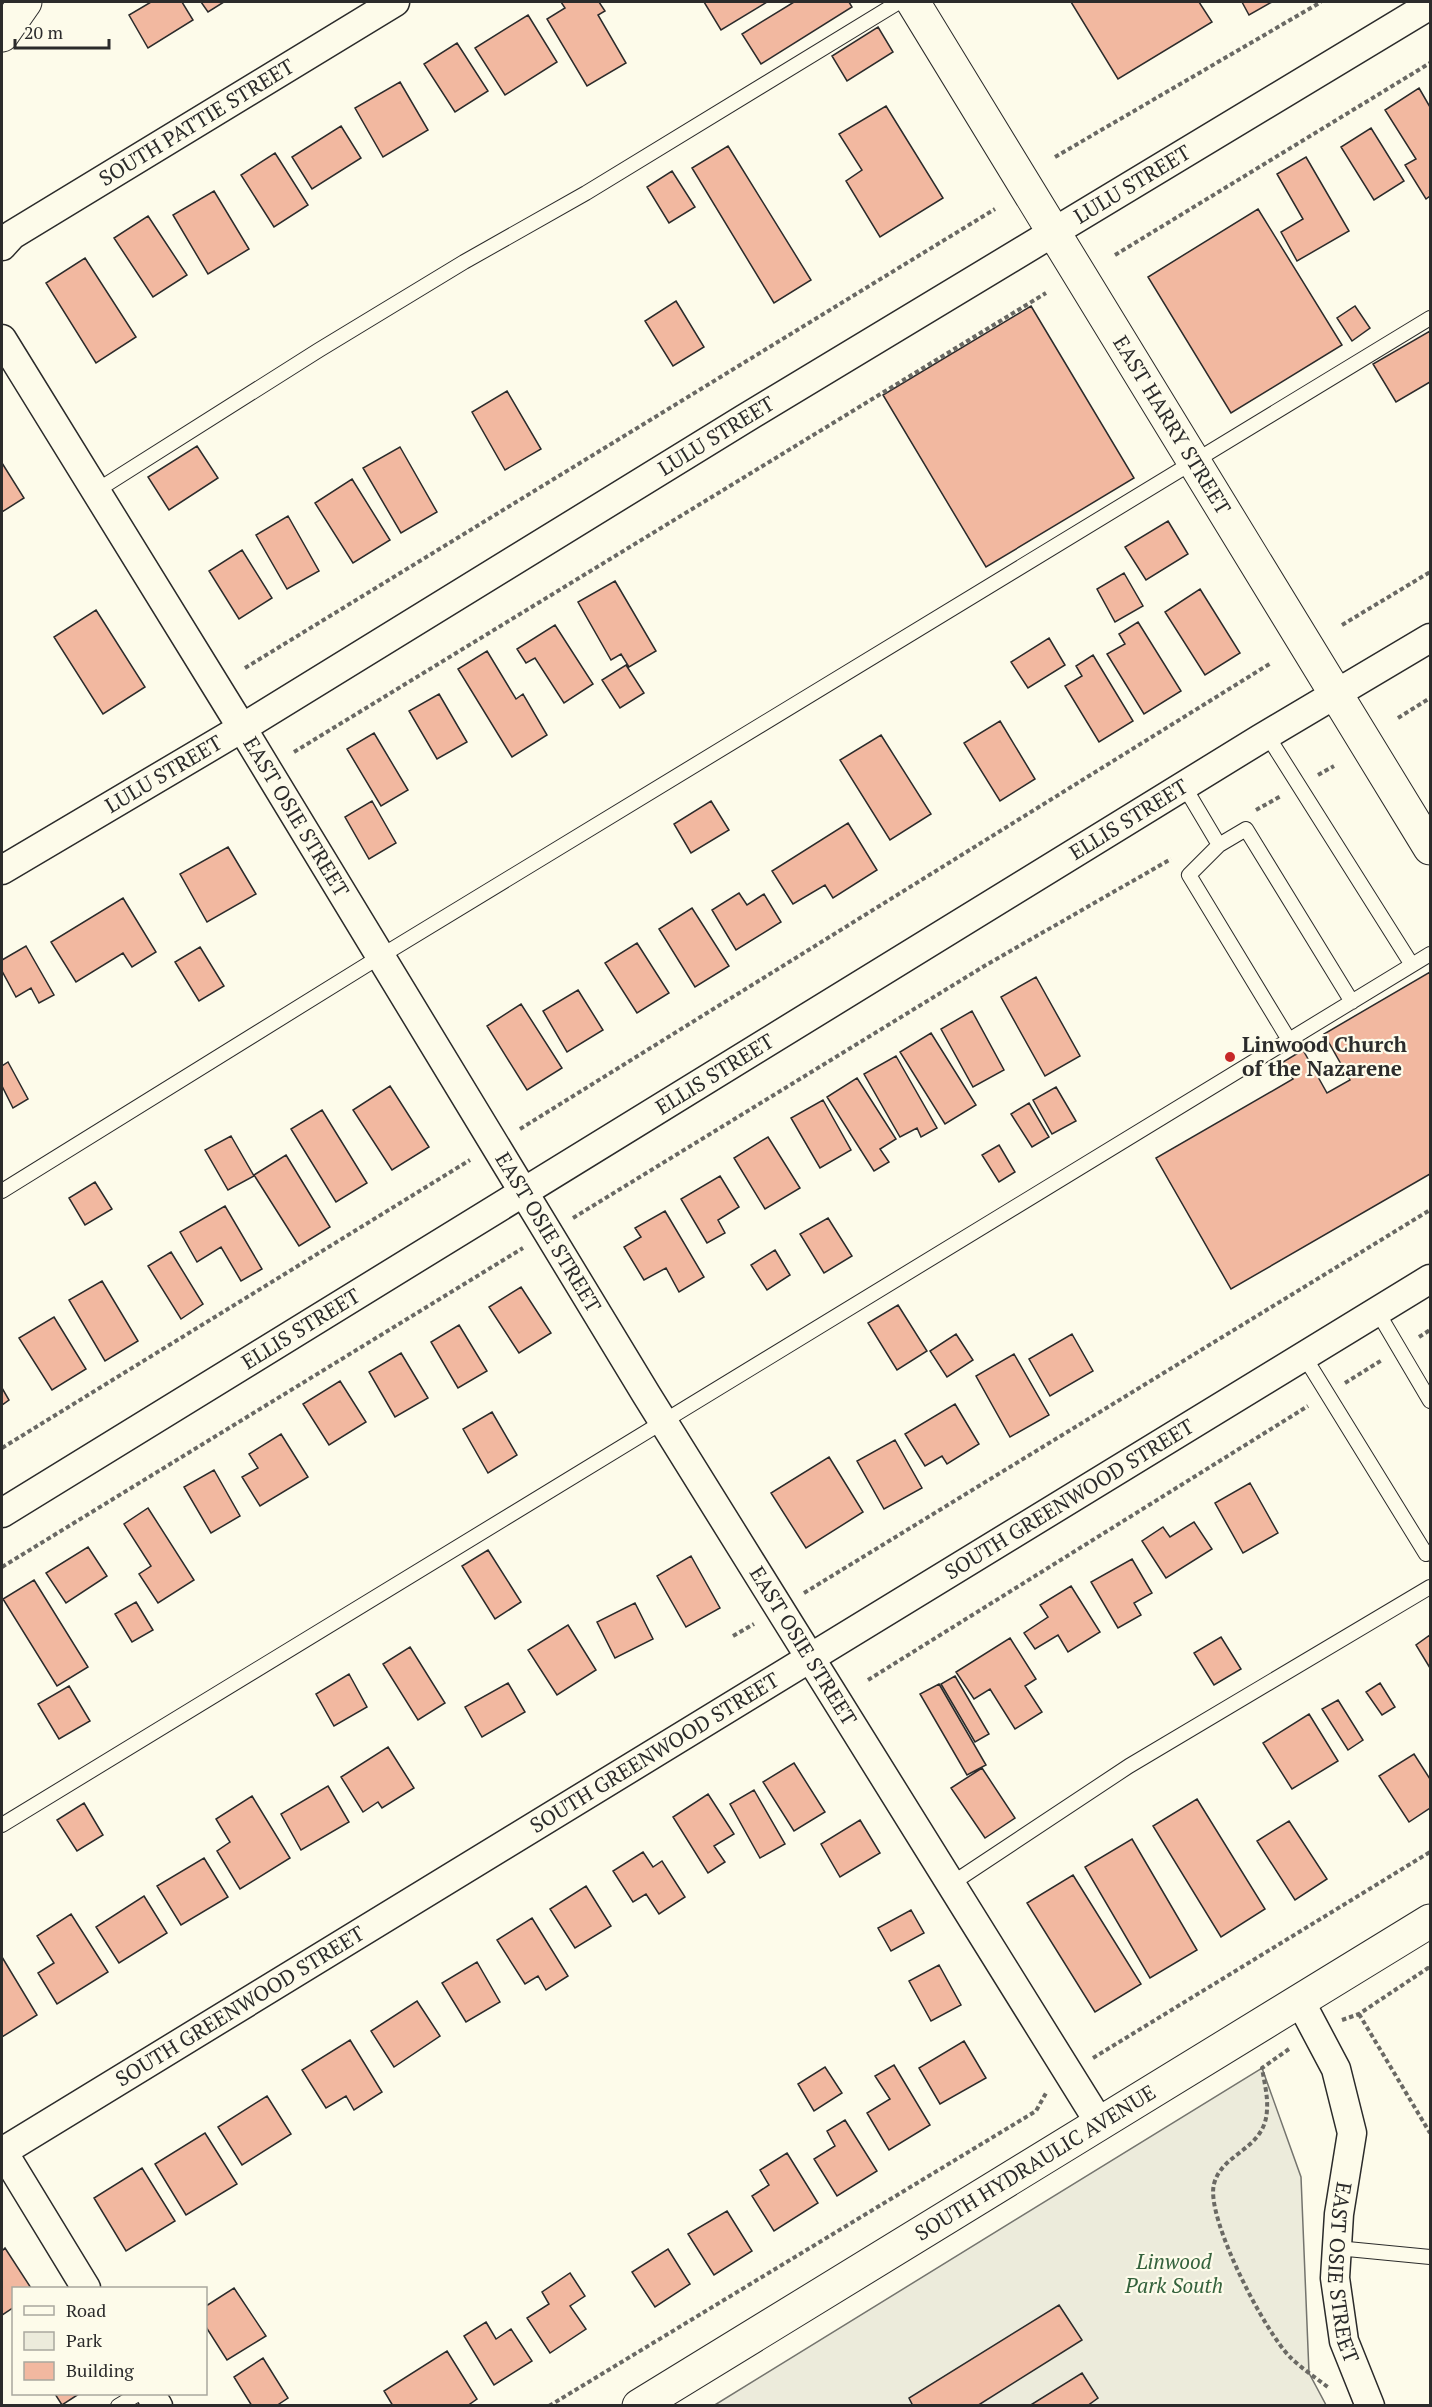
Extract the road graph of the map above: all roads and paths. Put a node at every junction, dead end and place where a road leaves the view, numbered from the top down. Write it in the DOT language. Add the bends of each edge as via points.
graph roads {
  1 [pos="25,2"];
  2 [pos="395,2"];
  3 [pos="899,2"];
  4 [pos="914,2"];
  5 [pos="1322,2"];
  6 [pos="1431,5"];
  7 [pos="2,35"];
  8 [pos="1431,63"];
  9 [pos="1055,158"];
  10 [pos="995,209"];
  11 [pos="1053,232"];
  12 [pos="2,246"];
  13 [pos="1115,255"];
  14 [pos="1046,293"];
  15 [pos="1431,318"];
  16 [pos="2,339"];
  17 [pos="1194,461"];
  18 [pos="96,491"];
  19 [pos="1431,572"];
  20 [pos="1342,625"];
  21 [pos="1431,638"];
  22 [pos="1271,663"];
  23 [pos="245,668"];
  24 [pos="1336,694"];
  25 [pos="1431,698"];
  26 [pos="1398,718"];
  27 [pos="242,728"];
  28 [pos="1267,735"];
  29 [pos="294,753"];
  30 [pos="1334,766"];
  31 [pos="1184,786"];
  32 [pos="1299,786"];
  33 [pos="1216,840"];
  34 [pos="1431,848"];
  35 [pos="2,870"];
  36 [pos="1431,954"];
  37 [pos="381,956"];
  38 [pos="1412,965"];
  39 [pos="1352,1002"];
  40 [pos="1289,1040"];
  41 [pos="495,1144"];
  42 [pos="2,1191"];
  43 [pos="524,1193"];
  44 [pos="1431,1210"];
  45 [pos="548,1233"];
  46 [pos="1431,1278"];
  47 [pos="1377,1311"];
  48 [pos="1431,1330"];
  49 [pos="1400,1349"];
  50 [pos="1304,1356"];
  51 [pos="1328,1394"];
  52 [pos="1431,1401"];
  53 [pos="663,1421"];
  54 [pos="2,1448"];
  55 [pos="2,1513"];
  56 [pos="1431,1552"];
  57 [pos="2,1566"];
  58 [pos="1431,1587"];
  59 [pos="779,1608"];
  60 [pos="733,1636"];
  61 [pos="811,1659"];
  62 [pos="868,1680"];
  63 [pos="2,1825"];
  64 [pos="1431,1852"];
  65 [pos="951,1884"];
  66 [pos="1431,1922"];
  67 [pos="1431,1970"];
  68 [pos="1300,2001"];
  69 [pos="1359,2014"];
  70 [pos="1316,2030"];
  71 [pos="1069,2075"];
  72 [pos="1099,2122"];
  73 [pos="1431,2133"];
  74 [pos="2,2151"];
  75 [pos="1337,2248"];
  76 [pos="1431,2257"];
  77 [pos="85,2287"];
  78 [pos="136,2395"];
  79 [pos="1335,2397"];
  80 [pos="118,2406"];
  81 [pos="549,2406"];
  82 [pos="639,2406"];
  83 [pos="1370,2406"];
  1 -- 7 [label="main road"];
  2 -- 12 [label="street, SOUTH PATTIE STREET" via="12,235"];
  3 -- 18 [label="lane" via="596,188 329,344"];
  4 -- 11 [label="main road, EAST HARRY STREET"];
  5 -- 9 [label="path"];
  6 -- 11 [label="street, LULU STREET"];
  8 -- 13 [label="path"];
  10 -- 23 [label="path"];
  11 -- 17 [label="main road, EAST HARRY STREET"];
  11 -- 27 [label="street, LULU STREET"];
  14 -- 29 [label="path"];
  15 -- 17 [label="lane"];
  16 -- 18 [label="street, EAST OSIE STREET"];
  17 -- 24 [label="main road, EAST HARRY STREET"];
  17 -- 37 [label="lane"];
  18 -- 27 [label="street, EAST OSIE STREET"];
  19 -- 20 [label="path"];
  21 -- 24 [label="street, ELLIS STREET"];
  22 -- 41 [label="path"];
  24 -- 28 [label="street, ELLIS STREET"];
  24 -- 34 [label="main road, EAST HARRY STREET"];
  25 -- 26 [label="path"];
  27 -- 35 [label="street, LULU STREET"];
  27 -- 37 [label="street, EAST OSIE STREET"];
  28 -- 31 [label="street, ELLIS STREET"];
  28 -- 32 [label="lane"];
  30 -- 32 [label="path"];
  31 -- 33 [label="lane"];
  31 -- 43 [label="street, ELLIS STREET"];
  32 -- 33 [label="path"];
  32 -- 38 [label="lane"];
  33 -- 39 [label="lane" via="1246,829"];
  33 -- 40 [label="lane" via="1189,875"];
  33 -- 45 [label="path" via="986,965"];
  36 -- 38 [label="lane"];
  37 -- 41 [label="street, EAST OSIE STREET"];
  37 -- 42 [label="lane"];
  38 -- 39 [label="lane"];
  39 -- 40 [label="lane"];
  40 -- 53 [label="lane"];
  41 -- 43 [label="street, EAST OSIE STREET"];
  41 -- 54 [label="path"];
  43 -- 45 [label="street, EAST OSIE STREET"];
  43 -- 55 [label="street, ELLIS STREET"];
  44 -- 59 [label="path"];
  45 -- 53 [label="street, EAST OSIE STREET"];
  45 -- 57 [label="path"];
  46 -- 47 [label="street, SOUTH GREENWOOD STREET"];
  47 -- 49 [label="lane"];
  47 -- 50 [label="street, SOUTH GREENWOOD STREET"];
  48 -- 49 [label="path"];
  49 -- 51 [label="path"];
  49 -- 52 [label="lane"];
  50 -- 51 [label="lane"];
  50 -- 61 [label="street, SOUTH GREENWOOD STREET"];
  51 -- 56 [label="lane" via="1426,1554"];
  51 -- 62 [label="path"];
  53 -- 59 [label="street, EAST OSIE STREET"];
  53 -- 63 [label="lane"];
  58 -- 65 [label="lane" via="1129,1767"];
  59 -- 60 [label="path"];
  59 -- 61 [label="street, EAST OSIE STREET"];
  61 -- 65 [label="street, EAST OSIE STREET"];
  61 -- 74 [label="street, SOUTH GREENWOOD STREET"];
  64 -- 71 [label="path"];
  65 -- 71 [label="street, EAST OSIE STREET"];
  66 -- 68 [label="main road, SOUTH HYDRAULIC AVENUE"];
  67 -- 69 [label="path" via="1428,1968"];
  68 -- 70 [label="street, EAST OSIE STREET"];
  68 -- 72 [label="main road, SOUTH HYDRAULIC AVENUE"];
  69 -- 70 [label="path"];
  69 -- 73 [label="path"];
  70 -- 75 [label="street, EAST OSIE STREET" via="1336,2069 1353,2133"];
  70 -- 79 [label="path" via="1262,2068 1268,2109 1263,2126 1250,2146 1224,2163 1213,2184 1214,2210 1267,2328 1289,2356"];
  71 -- 72 [label="street, EAST OSIE STREET"];
  71 -- 81 [label="path" via="1046,2091 1036,2111"];
  72 -- 82 [label="main road, SOUTH HYDRAULIC AVENUE"];
  74 -- 77 [label="street"];
  75 -- 76 [label="lane"];
  75 -- 83 [label="street, EAST OSIE STREET" via="1335,2278 1344,2341"];
  78 -- 80 [label="lane"];
}
